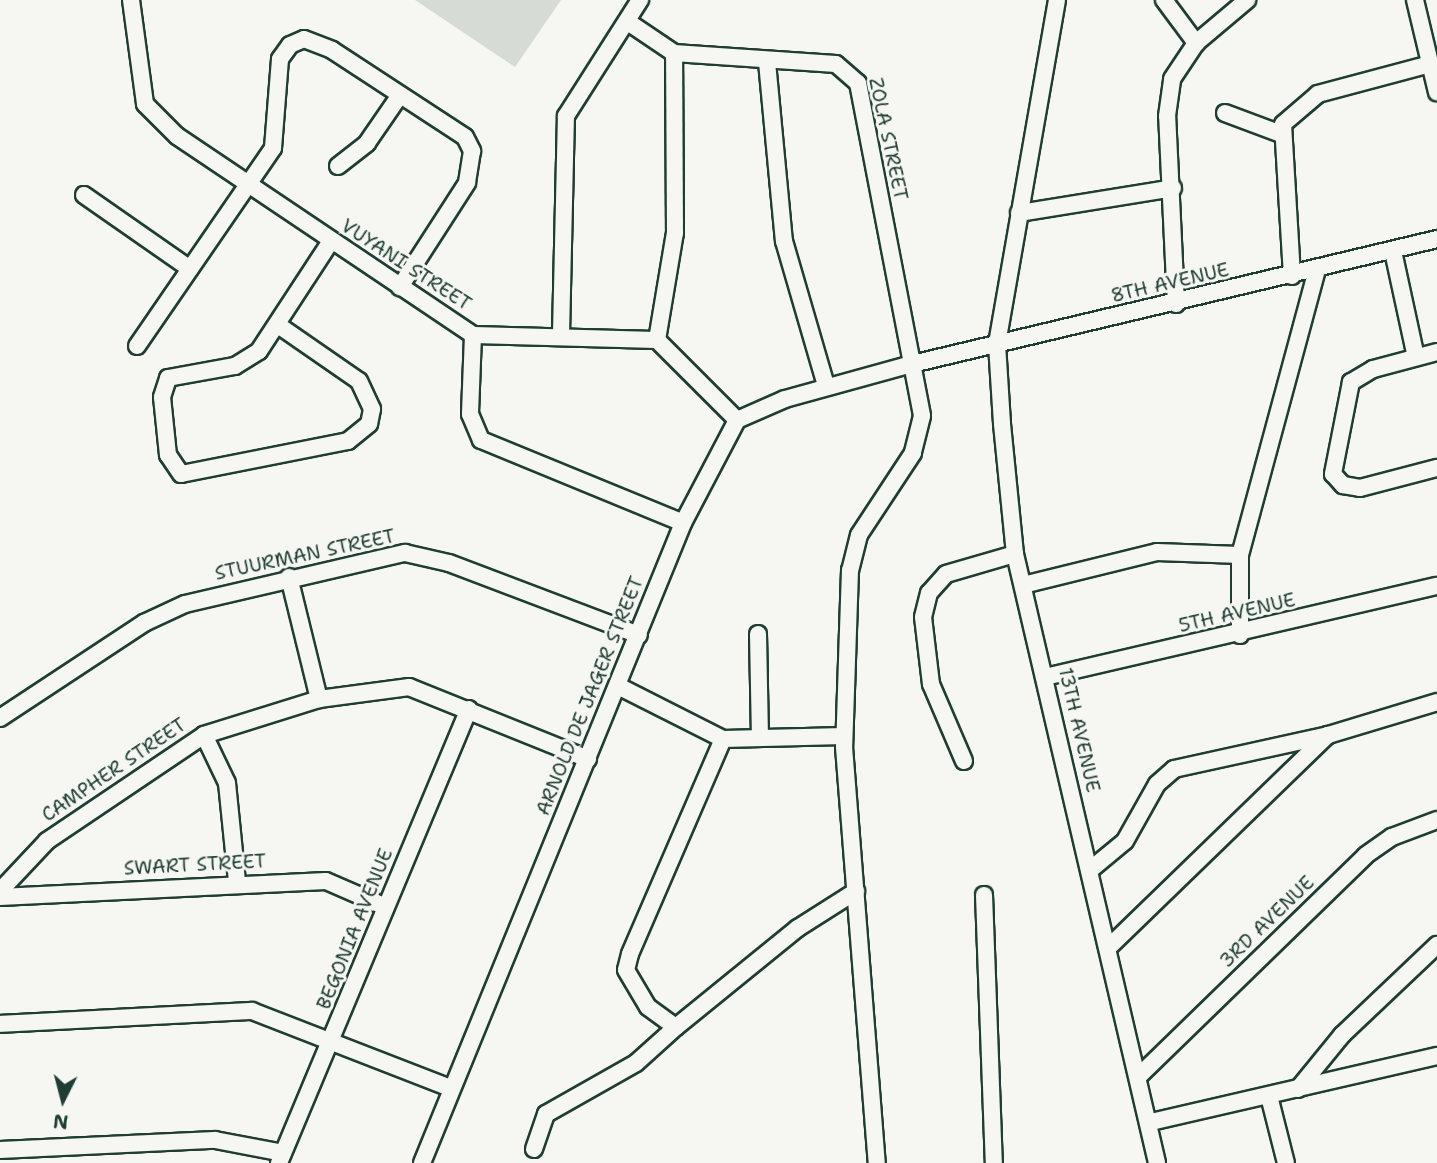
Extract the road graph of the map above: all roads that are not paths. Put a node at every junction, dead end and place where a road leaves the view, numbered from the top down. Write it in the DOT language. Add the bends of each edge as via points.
graph roads {
  1 [pos="131,0"];
  2 [pos="640,0"];
  3 [pos="1057,0"];
  4 [pos="1164,0"];
  5 [pos="1247,0"];
  6 [pos="1415,0"];
  7 [pos="628,22"];
  8 [pos="1196,43"];
  9 [pos="674,53"];
  10 [pos="767,62"];
  11 [pos="1430,64"];
  12 [pos="1437,92"];
  13 [pos="400,95"];
  14 [pos="1225,113"];
  15 [pos="1281,134"];
  16 [pos="338,166"];
  17 [pos="248,184"];
  18 [pos="1173,188"];
  19 [pos="84,195"];
  20 [pos="1019,213"];
  21 [pos="1437,239"];
  22 [pos="331,240"];
  23 [pos="1393,251"];
  24 [pos="190,270"];
  25 [pos="1317,270"];
  26 [pos="1292,276"];
  27 [pos="400,287"];
  28 [pos="1176,303"];
  29 [pos="278,325"];
  30 [pos="561,334"];
  31 [pos="473,335"];
  32 [pos="657,340"];
  33 [pos="997,344"];
  34 [pos="137,346"];
  35 [pos="1437,352"];
  36 [pos="1416,357"];
  37 [pos="912,364"];
  38 [pos="826,386"];
  39 [pos="737,420"];
  40 [pos="1437,468"];
  41 [pos="683,523"];
  42 [pos="1015,554"];
  43 [pos="1240,555"];
  44 [pos="289,577"];
  45 [pos="1023,586"];
  46 [pos="1437,586"];
  47 [pos="758,634"];
  48 [pos="639,635"];
  49 [pos="1240,635"];
  50 [pos="1045,677"];
  51 [pos="620,687"];
  52 [pos="320,699"];
  53 [pos="1437,702"];
  54 [pos="468,709"];
  55 [pos="0,718"];
  56 [pos="204,735"];
  57 [pos="1328,735"];
  58 [pos="844,736"];
  59 [pos="723,738"];
  60 [pos="760,738"];
  61 [pos="587,759"];
  62 [pos="964,761"];
  63 [pos="1437,820"];
  64 [pos="1090,870"];
  65 [pos="237,882"];
  66 [pos="0,891"];
  67 [pos="856,891"];
  68 [pos="984,895"];
  69 [pos="0,897"];
  70 [pos="386,907"];
  71 [pos="1437,945"];
  72 [pos="1109,947"];
  73 [pos="0,1024"];
  74 [pos="676,1027"];
  75 [pos="333,1038"];
  76 [pos="1437,1056"];
  77 [pos="1140,1075"];
  78 [pos="451,1088"];
  79 [pos="1298,1089"];
  80 [pos="1269,1096"];
  81 [pos="1151,1122"];
  82 [pos="534,1149"];
  83 [pos="0,1150"];
  84 [pos="281,1158"];
  85 [pos="422,1163"];
  86 [pos="877,1163"];
  87 [pos="995,1163"];
  88 [pos="1157,1163"];
  89 [pos="1286,1163"];
  1 -- 17 [label="street, VUYANI STREET" via="145,104 168,129"];
  2 -- 7 [label="street"];
  3 -- 20 [label="street, 13TH AVENUE"];
  4 -- 8 [label="street"];
  5 -- 8 [label="street"];
  6 -- 11 [label="street"];
  7 -- 9 [label="street, ZOLA STREET"];
  7 -- 30 [label="street" via="566,116"];
  8 -- 18 [label="street" via="1172,79 1167,116"];
  9 -- 10 [label="street, ZOLA STREET"];
  9 -- 32 [label="street" via="675,233"];
  10 -- 37 [label="street, ZOLA STREET" via="835,64 858,83"];
  10 -- 38 [label="street" via="784,241"];
  11 -- 12 [label="street"];
  11 -- 15 [label="street" via="1318,94"];
  13 -- 16 [label="street" via="367,143"];
  13 -- 17 [label="street" via="332,50 294,42 280,59 273,148"];
  13 -- 27 [label="street" via="465,137 472,164 467,183"];
  14 -- 15 [label="street"];
  15 -- 26 [label="street"];
  17 -- 22 [label="street, VUYANI STREET"];
  17 -- 24 [label="street"];
  18 -- 20 [label="street"];
  18 -- 28 [label="street"];
  19 -- 24 [label="street"];
  20 -- 33 [label="street, 13TH AVENUE"];
  21 -- 23 [label="street, 8TH AVENUE"];
  22 -- 27 [label="street, VUYANI STREET"];
  22 -- 29 [label="street"];
  23 -- 25 [label="street, 8TH AVENUE"];
  23 -- 36 [label="street"];
  24 -- 34 [label="street"];
  25 -- 26 [label="street, 8TH AVENUE"];
  25 -- 43 [label="street"];
  26 -- 28 [label="street, 8TH AVENUE"];
  27 -- 31 [label="street, VUYANI STREET"];
  28 -- 33 [label="street, 8TH AVENUE"];
  29 -- 29 [label="street" via="248,360 168,379 162,397 168,455 181,474 348,441 369,424 372,409 359,382"];
  30 -- 31 [label="street, VUYANI STREET"];
  30 -- 32 [label="street, VUYANI STREET"];
  31 -- 41 [label="street" via="470,414 481,440"];
  32 -- 39 [label="street"];
  33 -- 37 [label="street, 8TH AVENUE"];
  33 -- 42 [label="street, 13TH AVENUE"];
  35 -- 36 [label="street"];
  36 -- 40 [label="street" via="1351,382 1336,439 1337,480 1360,488"];
  37 -- 38 [label="street"];
  37 -- 58 [label="street, ZOLA STREET" via="921,434 854,550"];
  38 -- 39 [label="street"];
  39 -- 41 [label="street, ARNOLD DE JAGER STREET"];
  41 -- 48 [label="street, ARNOLD DE JAGER STREET"];
  42 -- 45 [label="street, 13TH AVENUE"];
  42 -- 62 [label="street" via="946,574 929,593 923,617 931,684"];
  43 -- 45 [label="street" via="1157,552"];
  43 -- 49 [label="street"];
  44 -- 48 [label="street, STUURMAN STREET" via="424,555"];
  44 -- 52 [label="street"];
  44 -- 55 [label="street, STUURMAN STREET" via="163,613"];
  45 -- 50 [label="street, 13TH AVENUE"];
  46 -- 49 [label="street, 5TH AVENUE"];
  47 -- 60 [label="street"];
  48 -- 51 [label="street, ARNOLD DE JAGER STREET"];
  49 -- 50 [label="street, 5TH AVENUE"];
  50 -- 64 [label="street, 13TH AVENUE"];
  51 -- 59 [label="street"];
  51 -- 61 [label="street, ARNOLD DE JAGER STREET"];
  52 -- 54 [label="street, CAMPHER STREET" via="392,685 430,692"];
  52 -- 56 [label="street, CAMPHER STREET"];
  53 -- 57 [label="street"];
  54 -- 61 [label="street, CAMPHER STREET"];
  54 -- 70 [label="street, BEGONIA AVENUE"];
  56 -- 65 [label="street" via="227,783"];
  56 -- 66 [label="street, CAMPHER STREET" via="47,841"];
  57 -- 64 [label="street" via="1236,750 1174,769 1157,784 1125,841"];
  57 -- 72 [label="street"];
  58 -- 60 [label="street"];
  58 -- 67 [label="street, ZOLA STREET"];
  59 -- 60 [label="street"];
  59 -- 74 [label="street" via="626,970 648,1007"];
  61 -- 78 [label="street, ARNOLD DE JAGER STREET"];
  63 -- 77 [label="street, 3RD AVENUE" via="1392,837 1366,855"];
  64 -- 72 [label="street, 13TH AVENUE"];
  65 -- 69 [label="street, SWART STREET"];
  65 -- 70 [label="street, SWART STREET" via="326,881"];
  67 -- 74 [label="street" via="798,928"];
  67 -- 86 [label="street, ZOLA STREET"];
  68 -- 87 [label="street"];
  70 -- 75 [label="street, BEGONIA AVENUE"];
  71 -- 79 [label="street" via="1342,1035"];
  72 -- 77 [label="street, 13TH AVENUE"];
  73 -- 75 [label="street" via="244,1011"];
  74 -- 82 [label="street" via="636,1063 546,1114"];
  75 -- 78 [label="street"];
  75 -- 84 [label="street, BEGONIA AVENUE"];
  76 -- 79 [label="street"];
  77 -- 81 [label="street, 13TH AVENUE"];
  78 -- 85 [label="street, ARNOLD DE JAGER STREET"];
  79 -- 80 [label="street"];
  80 -- 81 [label="street"];
  80 -- 89 [label="street"];
  81 -- 88 [label="street, 13TH AVENUE"];
  83 -- 84 [label="street" via="215,1140"];
}
